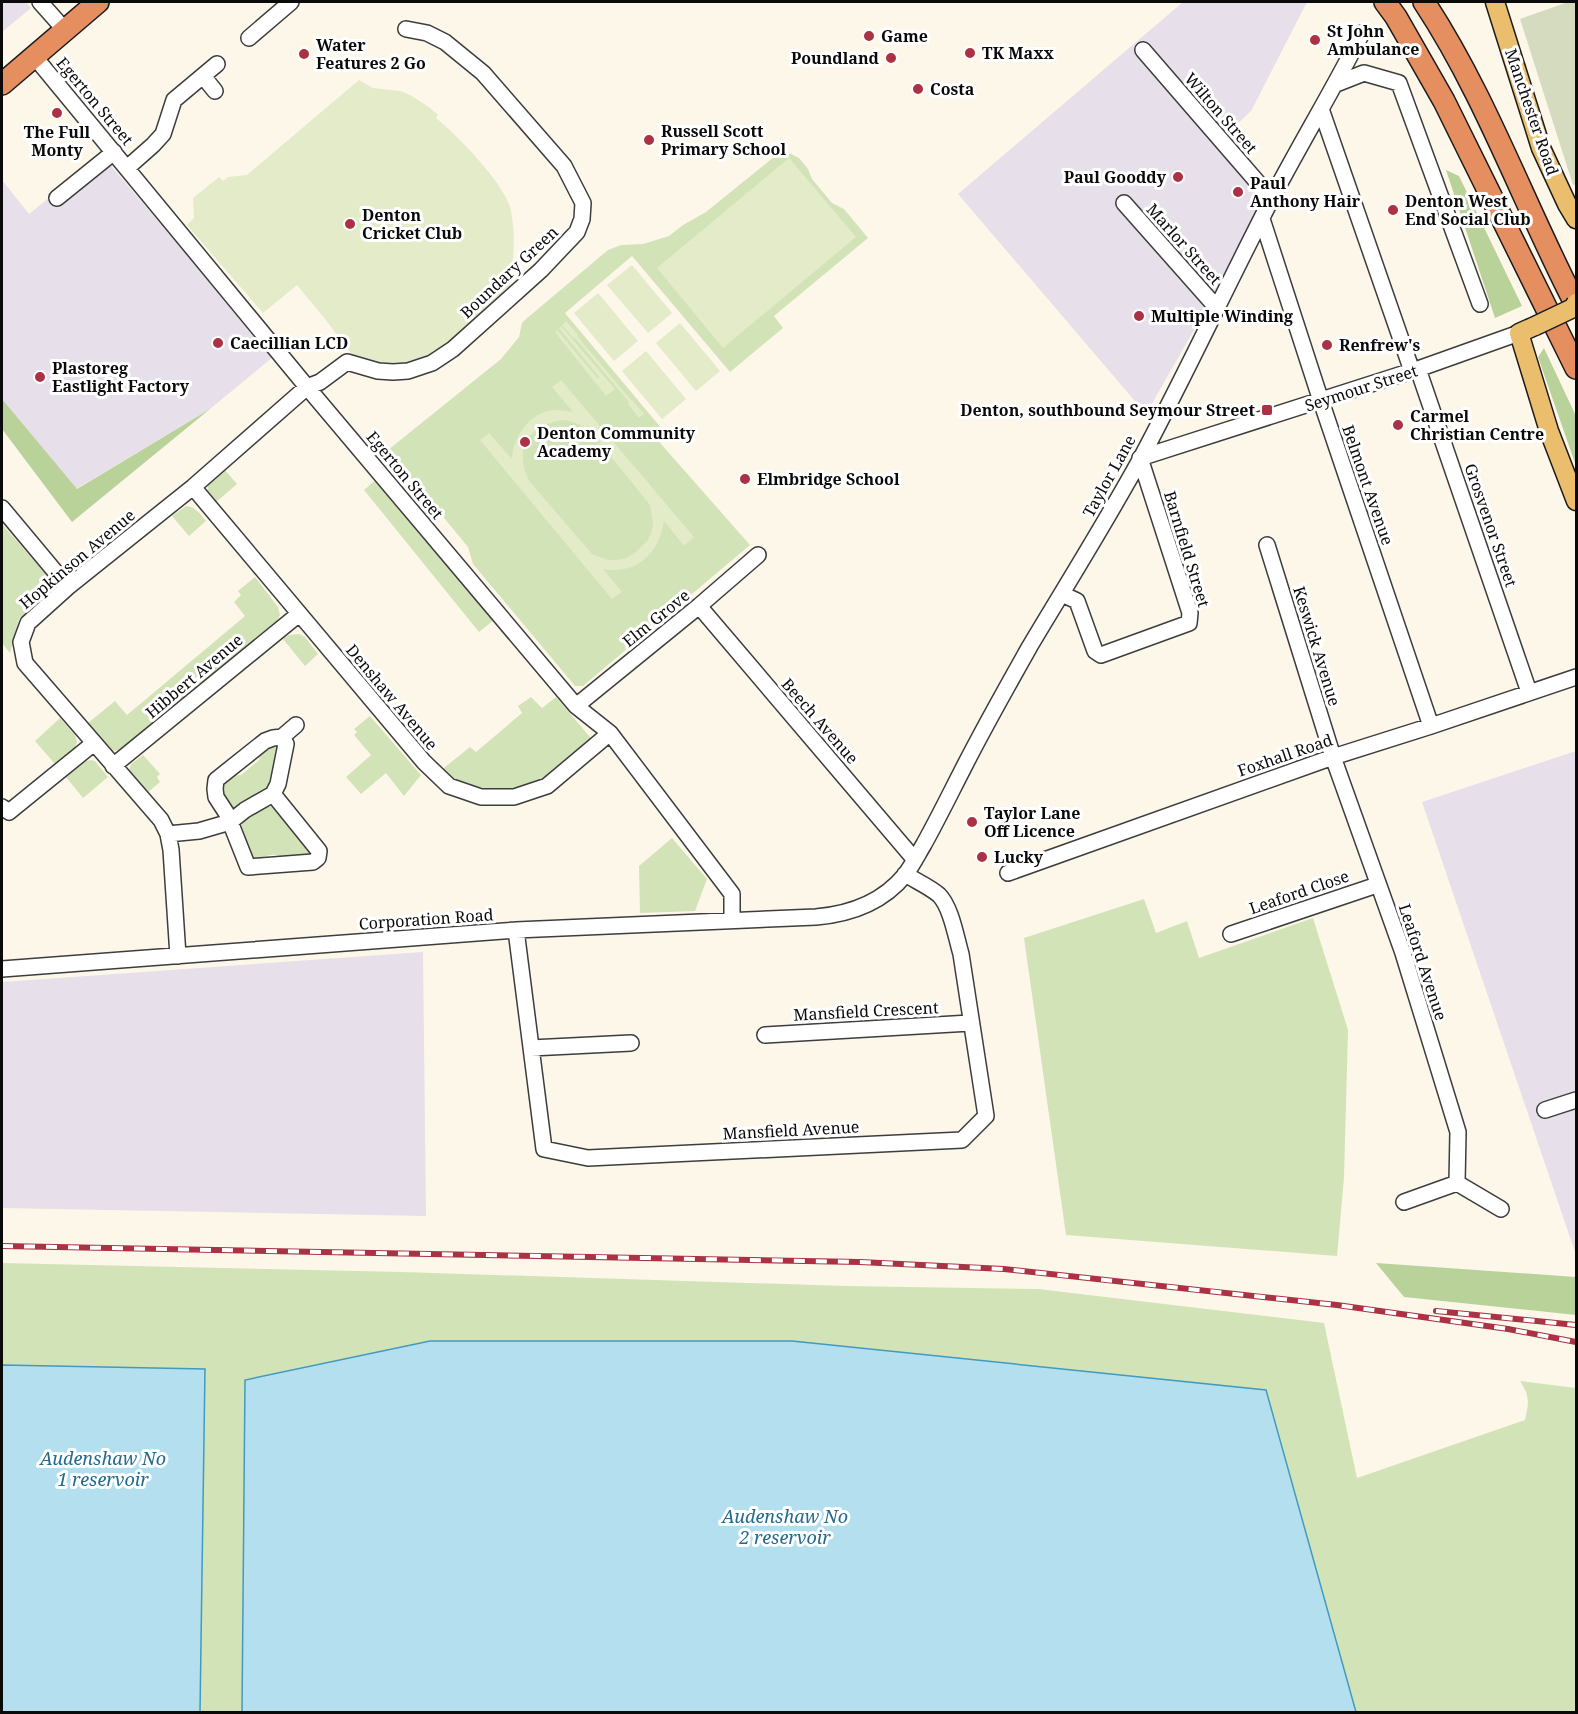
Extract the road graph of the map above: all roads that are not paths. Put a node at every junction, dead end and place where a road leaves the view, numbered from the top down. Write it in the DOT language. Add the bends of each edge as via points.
graph roads {
  1 [pos="40,2"];
  2 [pos="98,2"];
  3 [pos="291,2"];
  4 [pos="1385,2"];
  5 [pos="1424,2"];
  6 [pos="1495,2"];
  7 [pos="64,29"];
  8 [pos="406,29"];
  9 [pos="1362,33"];
  10 [pos="249,38"];
  11 [pos="1143,50"];
  12 [pos="34,56"];
  13 [pos="217,64"];
  14 [pos="203,76"];
  15 [pos="2,84"];
  16 [pos="1336,84"];
  17 [pos="215,91"];
  18 [pos="1321,108"];
  19 [pos="114,152"];
  20 [pos="127,168"];
  21 [pos="57,198"];
  22 [pos="1272,199"];
  23 [pos="1124,203"];
  24 [pos="1262,219"];
  25 [pos="1576,219"];
  26 [pos="1480,304"];
  27 [pos="1576,305"];
  28 [pos="1217,308"];
  29 [pos="1527,330"];
  30 [pos="1576,368"];
  31 [pos="1415,370"];
  32 [pos="307,387"];
  33 [pos="1321,401"];
  34 [pos="1140,458"];
  35 [pos="193,487"];
  36 [pos="1576,501"];
  37 [pos="2,508"];
  38 [pos="1267,545"];
  39 [pos="758,555"];
  40 [pos="68,587"];
  41 [pos="1062,594"];
  42 [pos="699,606"];
  43 [pos="299,614"];
  44 [pos="1576,676"];
  45 [pos="1529,692"];
  46 [pos="576,706"];
  47 [pos="296,725"];
  48 [pos="1431,726"];
  49 [pos="610,733"];
  50 [pos="282,737"];
  51 [pos="94,743"];
  52 [pos="1333,757"];
  53 [pos="113,766"];
  54 [pos="273,794"];
  55 [pos="2,807"];
  56 [pos="230,822"];
  57 [pos="168,834"];
  58 [pos="915,860"];
  59 [pos="1008,873"];
  60 [pos="905,874"];
  61 [pos="1377,885"];
  62 [pos="853,911"];
  63 [pos="732,921"];
  64 [pos="516,930"];
  65 [pos="1231,934"];
  66 [pos="178,956"];
  67 [pos="2,969"];
  68 [pos="970,1023"];
  69 [pos="765,1035"];
  70 [pos="631,1042"];
  71 [pos="531,1048"];
  72 [pos="1576,1100"];
  73 [pos="1545,1110"];
  74 [pos="1457,1183"];
  75 [pos="1404,1202"];
  76 [pos="1501,1209"];
  1 -- 7 [label="street"];
  2 -- 7 [label="highway"];
  3 -- 10 [label="street"];
  4 -- 30 [label="highway" via="1444,101"];
  5 -- 27 [label="highway" via="1484,111"];
  6 -- 25 [label="main road, Manchester Road" via="1541,148"];
  7 -- 12 [label="highway"];
  8 -- 32 [label="street, Boundary Green" via="445,42 483,73 564,166 583,203 582,219 577,232 541,270 432,363 393,372 347,362"];
  9 -- 16 [label="street, Taylor Lane"];
  11 -- 22 [label="street, Wilton Street"];
  12 -- 15 [label="highway"];
  12 -- 19 [label="street, Egerton Street"];
  13 -- 14 [label="street"];
  14 -- 17 [label="street"];
  14 -- 20 [label="street" via="174,100 163,134"];
  16 -- 18 [label="street, Taylor Lane"];
  16 -- 26 [label="street" via="1364,73 1399,83"];
  18 -- 22 [label="street, Taylor Lane"];
  18 -- 31 [label="street, Grosvenor Street"];
  19 -- 20 [label="street, Egerton Street"];
  19 -- 21 [label="street"];
  20 -- 32 [label="street, Egerton Street"];
  22 -- 24 [label="street, Taylor Lane"];
  23 -- 28 [label="street, Marlor Street"];
  24 -- 28 [label="street, Taylor Lane"];
  24 -- 33 [label="street, Belmont Avenue"];
  27 -- 29 [label="main road, Seymour Street, bridge"];
  28 -- 34 [label="street, Taylor Lane"];
  29 -- 31 [label="street, Seymour Street"];
  29 -- 36 [label="main road" via="1549,431"];
  31 -- 33 [label="street, Seymour Street"];
  31 -- 45 [label="street, Grosvenor Street"];
  32 -- 35 [label="street, Hopkinson Avenue"];
  32 -- 46 [label="street, Egerton Street"];
  33 -- 34 [label="street, Seymour Street"];
  33 -- 48 [label="street, Belmont Avenue"];
  34 -- 41 [label="street, Taylor Lane"];
  34 -- 41 [label="street, Barnfield Street" via="1190,614 1189,623 1101,655 1095,651 1077,601"];
  35 -- 40 [label="street, Hopkinson Avenue"];
  35 -- 43 [label="street, Denshaw Avenue"];
  37 -- 40 [label="street"];
  38 -- 52 [label="street, Keswick Avenue"];
  39 -- 42 [label="street, Elm Grove"];
  40 -- 51 [label="street, Hopkinson Avenue" via="28,623 21,642 25,663"];
  41 -- 58 [label="street, Taylor Lane"];
  42 -- 46 [label="street, Elm Grove"];
  42 -- 58 [label="street, Beech Avenue"];
  43 -- 49 [label="street, Denshaw Avenue" via="424,762 449,786 481,797 514,797 547,786"];
  43 -- 53 [label="street, Hibbert Avenue"];
  44 -- 45 [label="street, Foxhall Road"];
  45 -- 48 [label="street, Foxhall Road"];
  46 -- 49 [label="street, Egerton Street"];
  47 -- 50 [label="street"];
  48 -- 52 [label="street, Foxhall Road"];
  49 -- 63 [label="street, Egerton Street" via="732,894"];
  50 -- 54 [label="street" via="286,744"];
  50 -- 56 [label="street" via="265,741 216,780 216,797"];
  51 -- 53 [label="street, Hopkinson Avenue"];
  51 -- 55 [label="street" via="9,812"];
  52 -- 59 [label="street, Foxhall Road"];
  52 -- 61 [label="street, Leaford Avenue"];
  53 -- 57 [label="street, Hopkinson Avenue" via="161,820"];
  54 -- 56 [label="street"];
  54 -- 56 [label="street" via="319,851 313,862 248,867"];
  56 -- 57 [label="street" via="200,831"];
  57 -- 66 [label="street, Hopkinson Avenue"];
  58 -- 60 [label="street, Taylor Lane"];
  60 -- 62 [label="street, Taylor Lane" via="879,899"];
  60 -- 68 [label="street, Mansfield Avenue" via="939,895 946,906 960,954"];
  61 -- 65 [label="street, Leaford Close"];
  61 -- 74 [label="street, Leaford Avenue" via="1403,954 1458,1132"];
  62 -- 63 [label="street, Corporation Road"];
  63 -- 64 [label="street, Corporation Road"];
  64 -- 66 [label="street, Corporation Road"];
  64 -- 71 [label="street, Mansfield Avenue"];
  66 -- 67 [label="street, Corporation Road"];
  68 -- 69 [label="street, Mansfield Crescent"];
  68 -- 71 [label="street, Mansfield Avenue" via="986,1116 962,1140 588,1158 544,1149"];
  70 -- 71 [label="street"];
  72 -- 73 [label="street"];
  74 -- 75 [label="street"];
  74 -- 76 [label="street"];
}
